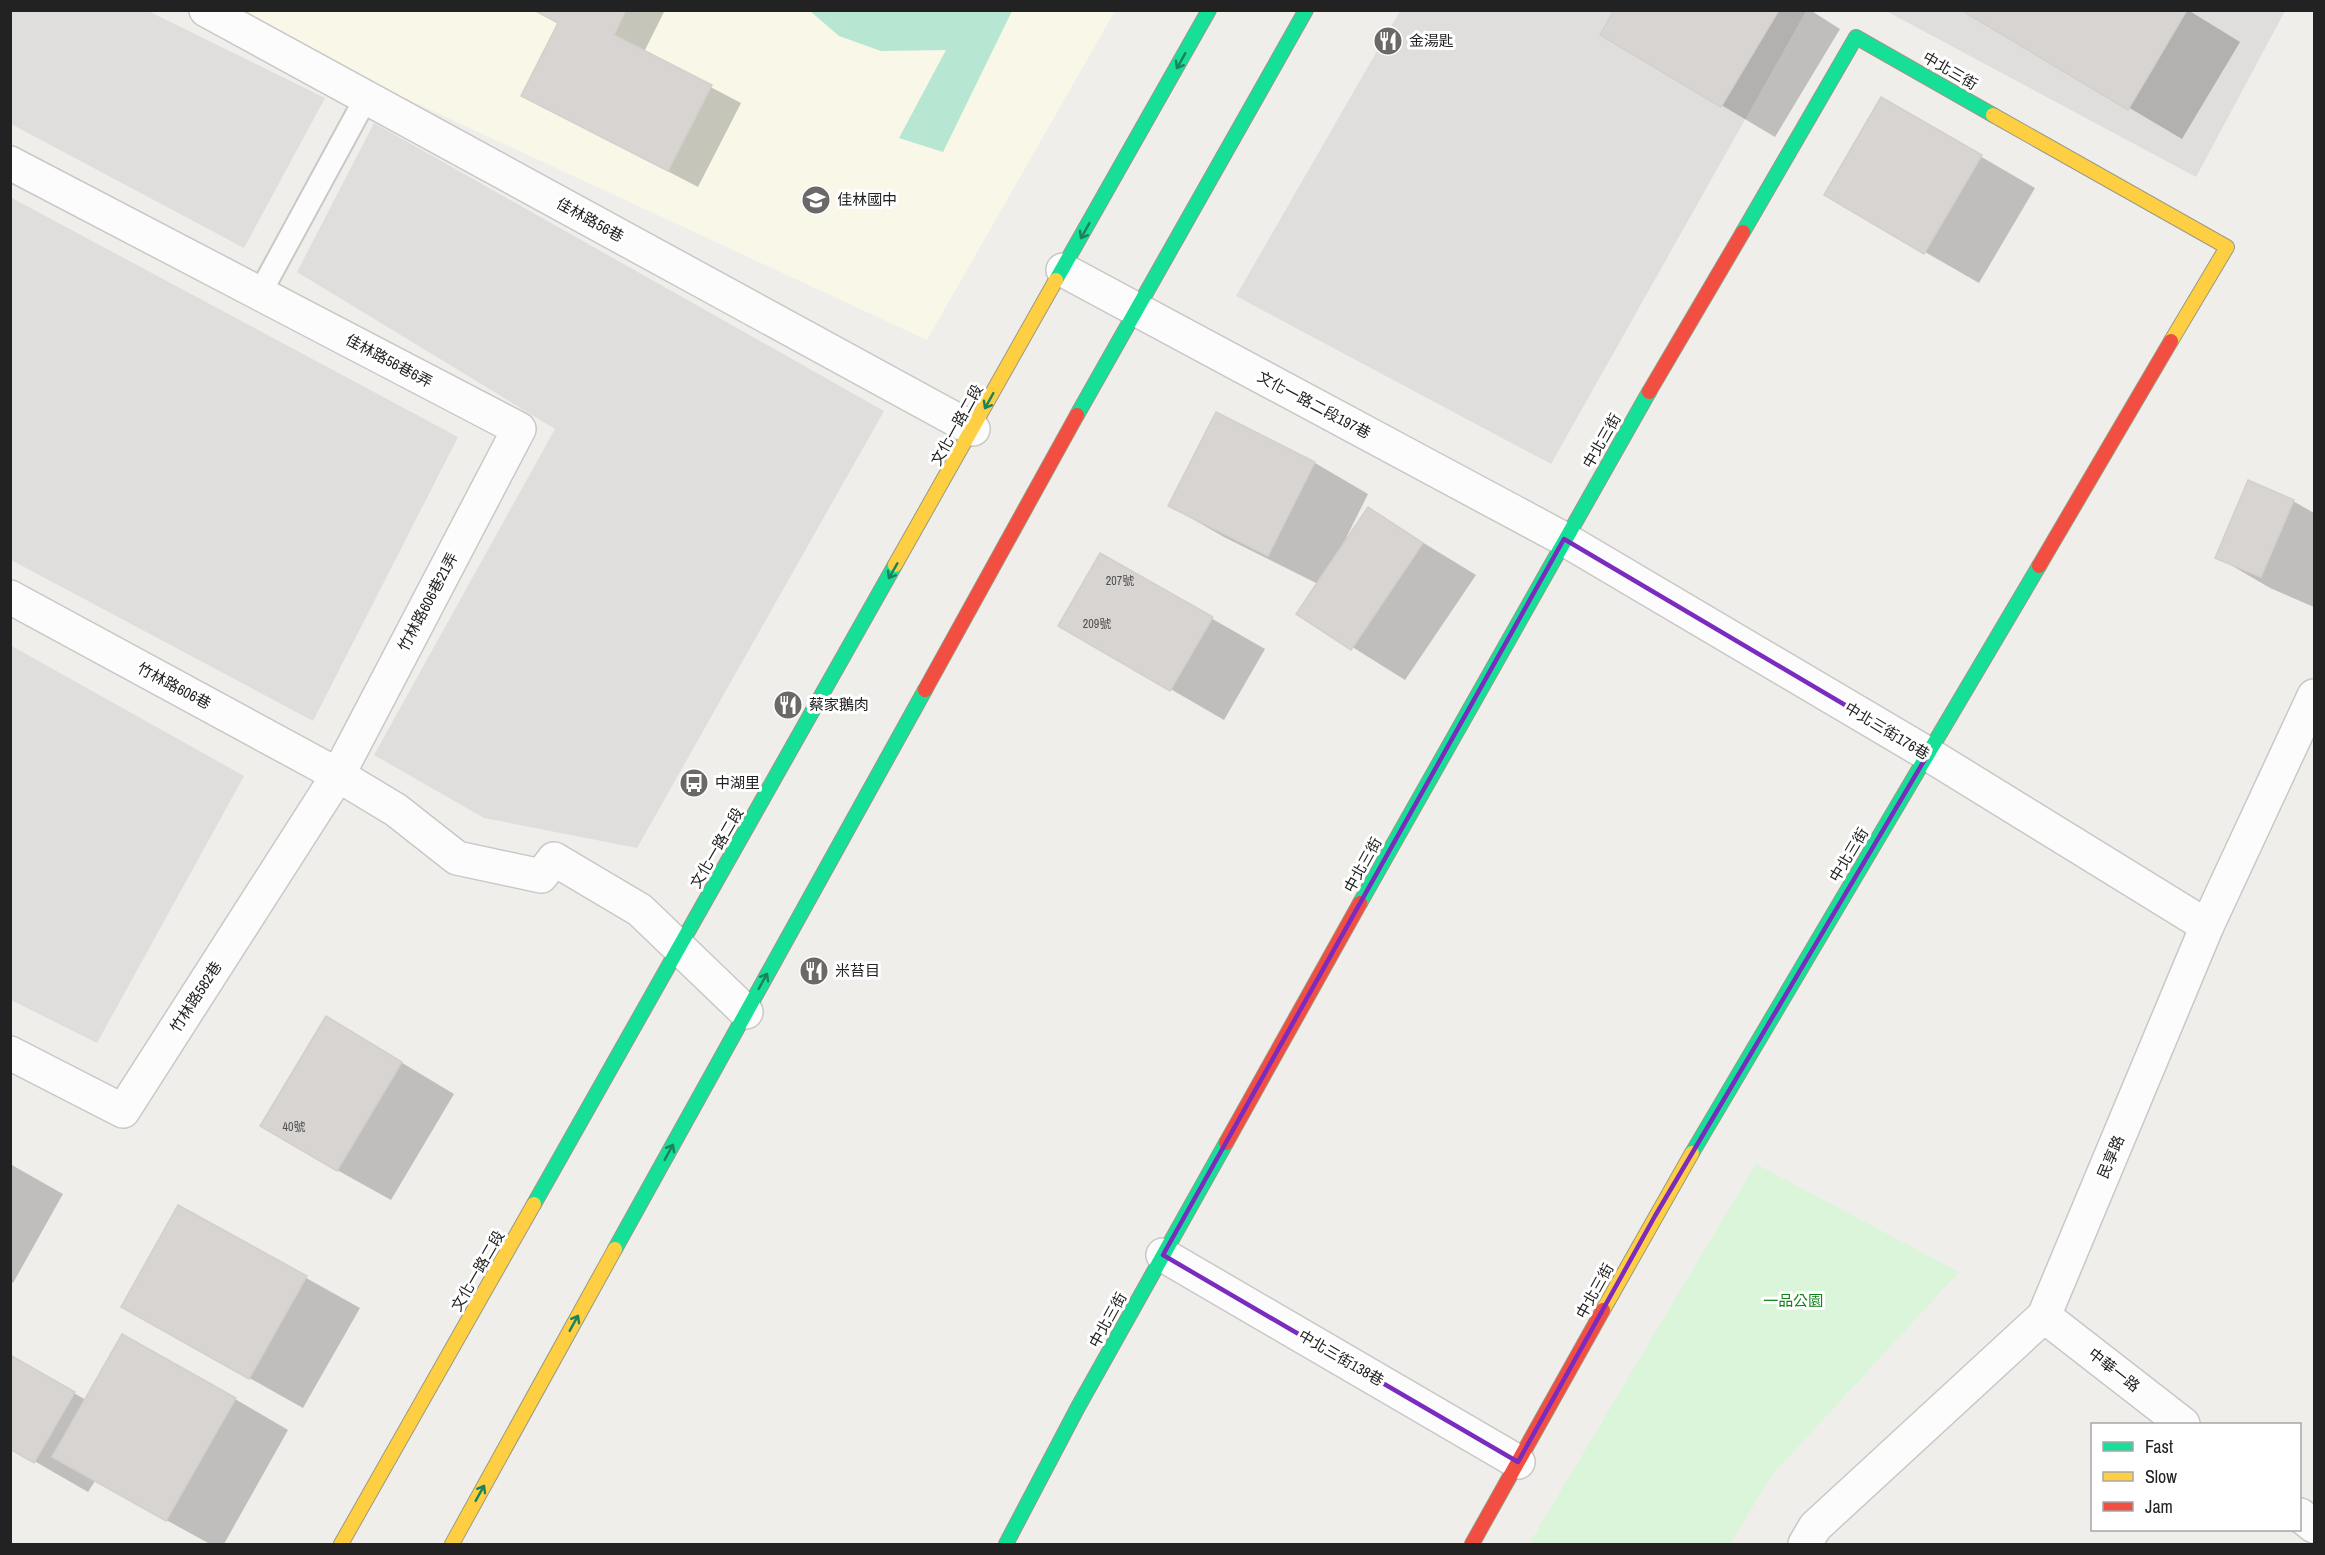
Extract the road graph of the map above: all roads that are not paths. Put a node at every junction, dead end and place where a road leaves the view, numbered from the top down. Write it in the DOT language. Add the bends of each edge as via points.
graph roads {
  1 [pos="206,10"];
  2 [pos="1209,10"];
  3 [pos="1306,10"];
  4 [pos="366,98"];
  5 [pos="10,163"];
  6 [pos="1063,270"];
  7 [pos="260,293"];
  8 [pos="1136,309"];
  9 [pos="519,429"];
  10 [pos="974,429"];
  11 [pos="1564,539"];
  12 [pos="10,597"];
  13 [pos="2314,696"];
  14 [pos="1928,754"];
  15 [pos="338,775"];
  16 [pos="2207,926"];
  17 [pos="680,946"];
  18 [pos="746,1012"];
  19 [pos="10,1053"];
  20 [pos="1163,1254"];
  21 [pos="2044,1316"];
  22 [pos="2181,1423"];
  23 [pos="1518,1462"];
  24 [pos="2301,1516"];
  25 [pos="2314,1526"];
  26 [pos="342,1545"];
  27 [pos="452,1545"];
  28 [pos="1006,1545"];
  29 [pos="1472,1545"];
  30 [pos="1805,1545"];
  1 -- 4 [label="street, 佳林路56巷"];
  2 -- 6 [label="street, 文化一路二段, one-way"];
  3 -- 8 [label="street"];
  4 -- 7 [label="lane"];
  4 -- 10 [label="street, 佳林路56巷"];
  5 -- 7 [label="street, 佳林路56巷6弄"];
  6 -- 8 [label="street, 文化一路二段197巷"];
  6 -- 10 [label="street, 文化一路二段, one-way"];
  7 -- 9 [label="street, 佳林路56巷6弄"];
  8 -- 11 [label="street, 文化一路二段197巷"];
  18 -- 8 [label="street, one-way"];
  9 -- 15 [label="street, 竹林路606巷21弄"];
  10 -- 17 [label="street, 文化一路二段, one-way"];
  11 -- 14 [label="street, 中北三街176巷"];
  11 -- 14 [label="street, 中北三街" via="1856,37 2228,248"];
  11 -- 20 [label="street, 中北三街"];
  12 -- 15 [label="street, 竹林路606巷"];
  13 -- 16 [label="street, 民享路"];
  14 -- 16 [label="street, 中北三街176巷"];
  14 -- 23 [label="street, 中北三街" via="1655,1216"];
  15 -- 17 [label="street, 竹林路606巷" via="396,810 457,858 541,876 554,859 640,910"];
  15 -- 19 [label="street, 竹林路582巷" via="123,1111"];
  16 -- 21 [label="street, 民享路"];
  17 -- 18 [label="street"];
  17 -- 26 [label="street, 文化一路二段"];
  27 -- 18 [label="street, one-way"];
  20 -- 23 [label="street, 中北三街138巷"];
  20 -- 28 [label="street, 中北三街"];
  21 -- 22 [label="street, 中華一路"];
  21 -- 30 [label="street, 民享路" via="1815,1527"];
  23 -- 29 [label="street, 中北三街"];
  24 -- 25 [label="street"];
}
